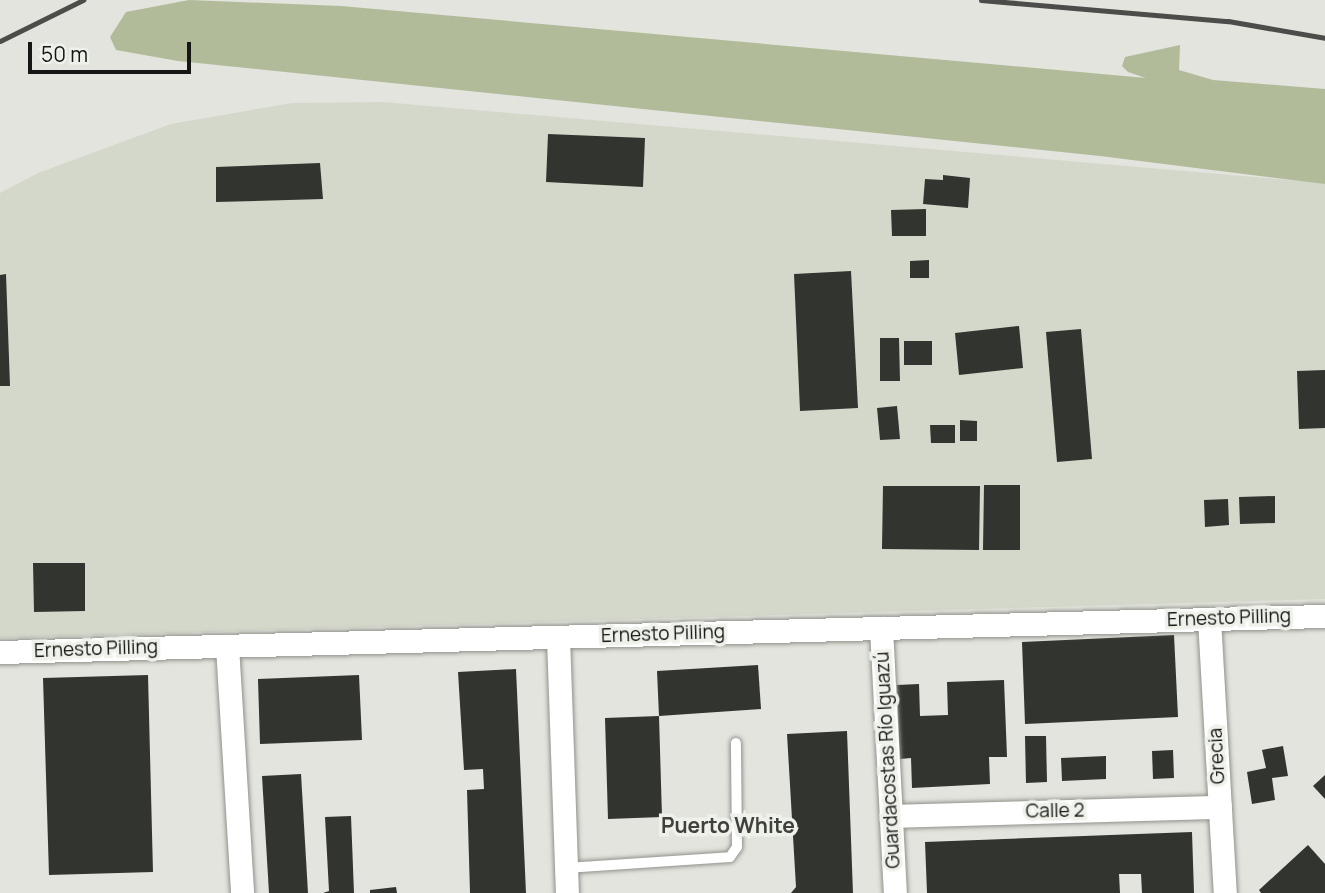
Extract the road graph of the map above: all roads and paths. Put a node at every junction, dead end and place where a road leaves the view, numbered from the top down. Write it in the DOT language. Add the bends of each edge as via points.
graph roads {
  1 [pos="1325,615"];
  2 [pos="1209,619"];
  3 [pos="881,628"];
  4 [pos="558,637"];
  5 [pos="227,646"];
  6 [pos="0,652"];
  7 [pos="736,743"];
  8 [pos="1220,807"];
  9 [pos="891,816"];
  10 [pos="566,868"];
  11 [pos="242,893"];
  12 [pos="567,893"];
  13 [pos="895,893"];
  14 [pos="1225,893"];
  1 -- 2 [label="street, Ernesto Pilling"];
  2 -- 3 [label="street, Ernesto Pilling"];
  2 -- 8 [label="street, Grecia"];
  3 -- 4 [label="street, Ernesto Pilling"];
  3 -- 9 [label="street, Guardacostas Río Iguazú"];
  4 -- 5 [label="street, Ernesto Pilling"];
  4 -- 10 [label="street"];
  5 -- 6 [label="street, Ernesto Pilling"];
  5 -- 11 [label="street"];
  7 -- 10 [label="lane" via="737,847 730,857"];
  8 -- 9 [label="street, Calle 2"];
  8 -- 14 [label="street, Grecia"];
  9 -- 13 [label="street, Guardacostas Río Iguazú"];
  10 -- 12 [label="street"];
}
